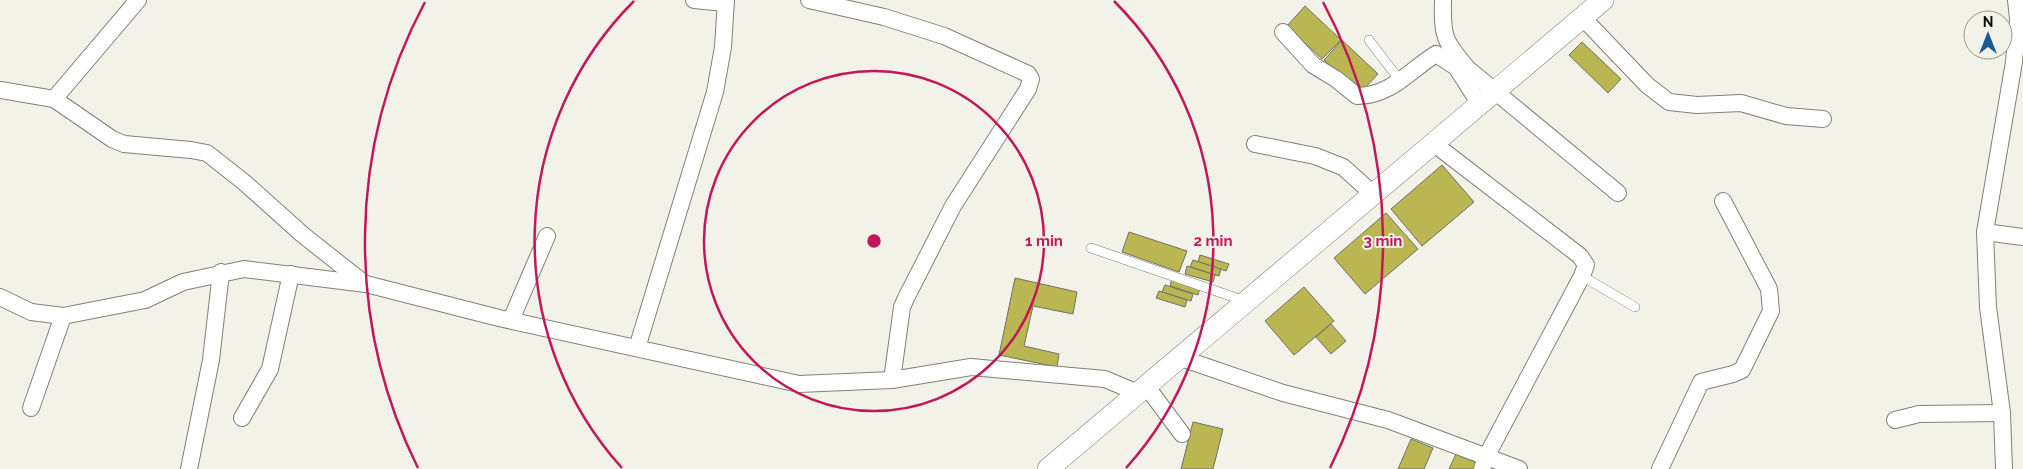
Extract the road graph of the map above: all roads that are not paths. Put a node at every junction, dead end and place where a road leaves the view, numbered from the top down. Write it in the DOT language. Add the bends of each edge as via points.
graph roads {
  1 [pos="138,0"];
  2 [pos="694,0"];
  3 [pos="809,0"];
  4 [pos="1443,0"];
  5 [pos="1603,0"];
  6 [pos="2016,0"];
  7 [pos="725,1"];
  8 [pos="1582,18"];
  9 [pos="1283,32"];
  10 [pos="1369,40"];
  11 [pos="1401,82"];
  12 [pos="0,90"];
  13 [pos="54,98"];
  14 [pos="1486,98"];
  15 [pos="1823,119"];
  16 [pos="1433,143"];
  17 [pos="1255,144"];
  18 [pos="1372,193"];
  19 [pos="1618,193"];
  20 [pos="1723,201"];
  21 [pos="1985,232"];
  22 [pos="547,236"];
  23 [pos="2023,237"];
  24 [pos="1091,248"];
  25 [pos="221,272"];
  26 [pos="291,274"];
  27 [pos="1582,276"];
  28 [pos="366,284"];
  29 [pos="0,297"];
  30 [pos="1245,301"];
  31 [pos="1636,307"];
  32 [pos="63,316"];
  33 [pos="511,320"];
  34 [pos="637,348"];
  35 [pos="1178,358"];
  36 [pos="892,380"];
  37 [pos="1143,390"];
  38 [pos="31,408"];
  39 [pos="2002,413"];
  40 [pos="242,418"];
  41 [pos="1895,420"];
  42 [pos="1182,434"];
  43 [pos="1484,463"];
  44 [pos="189,469"];
  45 [pos="1048,469"];
  46 [pos="1519,469"];
  47 [pos="1660,469"];
  48 [pos="2004,469"];
  1 -- 13 [label="street"];
  2 -- 7 [label="street"];
  3 -- 36 [label="street" via="884,17 944,36 1028,74 1031,79 1028,89 953,206 906,298"];
  4 -- 14 [label="street" via="1442,31 1449,47"];
  5 -- 8 [label="street"];
  6 -- 21 [label="street" via="2018,19 2014,62"];
  7 -- 34 [label="street" via="715,92"];
  8 -- 14 [label="street"];
  8 -- 15 [label="street" via="1647,85 1669,102 1697,105 1741,103 1786,116"];
  9 -- 11 [label="street" via="1314,65 1357,96 1384,91"];
  10 -- 11 [label="lane"];
  11 -- 14 [label="street" via="1436,54 1456,67"];
  12 -- 13 [label="street"];
  13 -- 28 [label="street" via="124,144 207,154"];
  14 -- 16 [label="street"];
  14 -- 19 [label="street"];
  16 -- 18 [label="street"];
  16 -- 27 [label="street" via="1580,256 1586,265"];
  17 -- 18 [label="street" via="1315,156 1343,167"];
  18 -- 30 [label="street"];
  20 -- 47 [label="street" via="1769,289 1772,311 1742,370 1701,382"];
  21 -- 23 [label="street"];
  21 -- 39 [label="street" via="1988,307"];
  22 -- 33 [label="street"];
  24 -- 30 [label="lane"];
  25 -- 26 [label="street" via="244,269"];
  25 -- 32 [label="street" via="183,282 145,300"];
  25 -- 44 [label="street" via="211,360"];
  26 -- 28 [label="street"];
  26 -- 40 [label="street" via="270,370"];
  27 -- 31 [label="lane"];
  27 -- 43 [label="street"];
  28 -- 33 [label="street"];
  29 -- 32 [label="street" via="31,312"];
  30 -- 35 [label="street"];
  32 -- 38 [label="street"];
  33 -- 34 [label="street"];
  34 -- 36 [label="street" via="799,384"];
  35 -- 37 [label="street"];
  35 -- 43 [label="street" via="1283,393 1388,420"];
  36 -- 37 [label="street" via="971,367 1105,379"];
  37 -- 42 [label="street"];
  37 -- 45 [label="street"];
  39 -- 41 [label="street" via="1919,414"];
  39 -- 48 [label="street"];
  43 -- 46 [label="street"];
}
